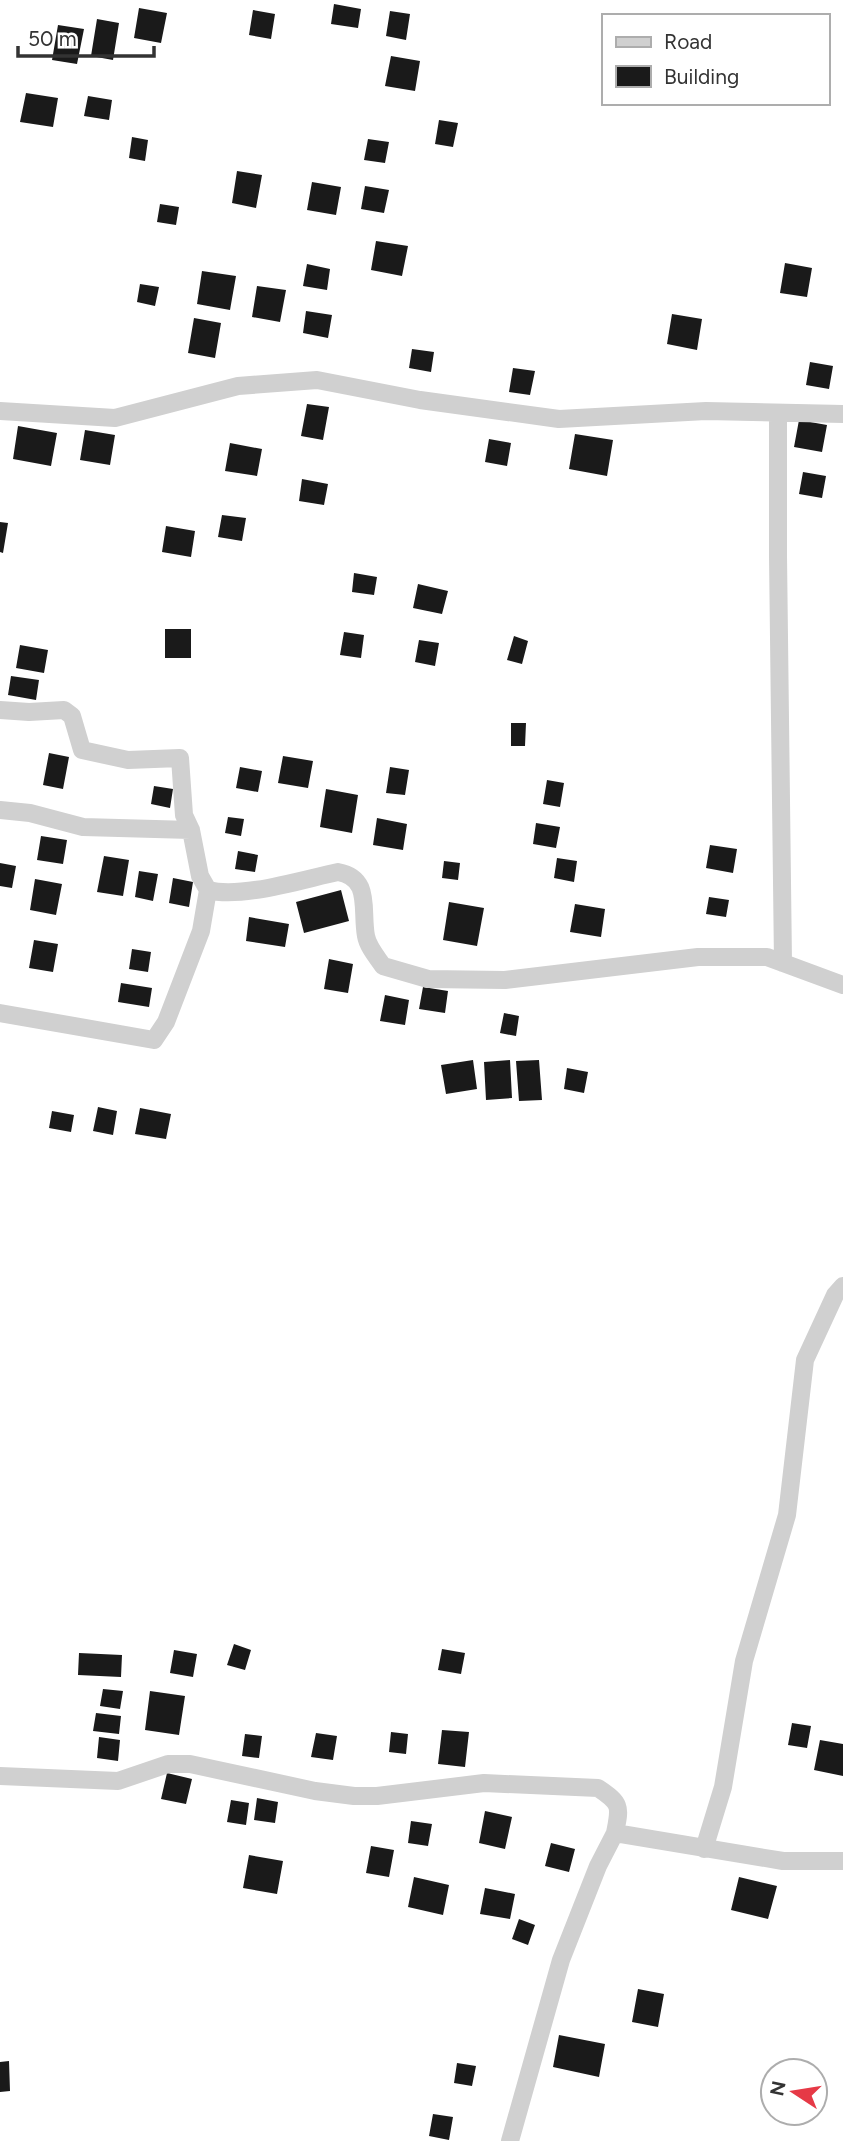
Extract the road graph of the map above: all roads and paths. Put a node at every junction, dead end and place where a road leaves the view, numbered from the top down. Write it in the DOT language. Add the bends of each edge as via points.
graph roads {
  1 [pos="0,411"];
  2 [pos="778,413"];
  3 [pos="843,414"];
  4 [pos="0,710"];
  5 [pos="0,810"];
  6 [pos="191,830"];
  7 [pos="208,890"];
  8 [pos="783,963"];
  9 [pos="843,985"];
  10 [pos="0,1013"];
  11 [pos="843,1286"];
  12 [pos="0,1776"];
  13 [pos="615,1833"];
  14 [pos="704,1849"];
  15 [pos="843,1861"];
  16 [pos="510,2141"];
  1 -- 2 [label="street" via="115,418 238,386 317,380 559,419 706,411"];
  2 -- 3 [label="street"];
  2 -- 8 [label="street"];
  4 -- 6 [label="street" via="64,710 72,716 82,750 128,760 180,758 184,815"];
  5 -- 6 [label="street" via="83,827"];
  6 -- 7 [label="street" via="200,876"];
  7 -- 8 [label="street" via="267,888 338,872 349,874 361,885 366,940 383,966 428,979 505,980 698,957 767,957"];
  7 -- 10 [label="street" via="201,931 166,1022 153,1040"];
  8 -- 9 [label="street"];
  11 -- 14 [label="street" via="805,1360 787,1515 744,1661 723,1787"];
  12 -- 13 [label="street" via="118,1781 168,1764 190,1764 354,1796 484,1783 598,1788 612,1797 619,1810"];
  13 -- 14 [label="street"];
  13 -- 16 [label="street" via="561,1960"];
  14 -- 15 [label="street" via="783,1861"];
}
